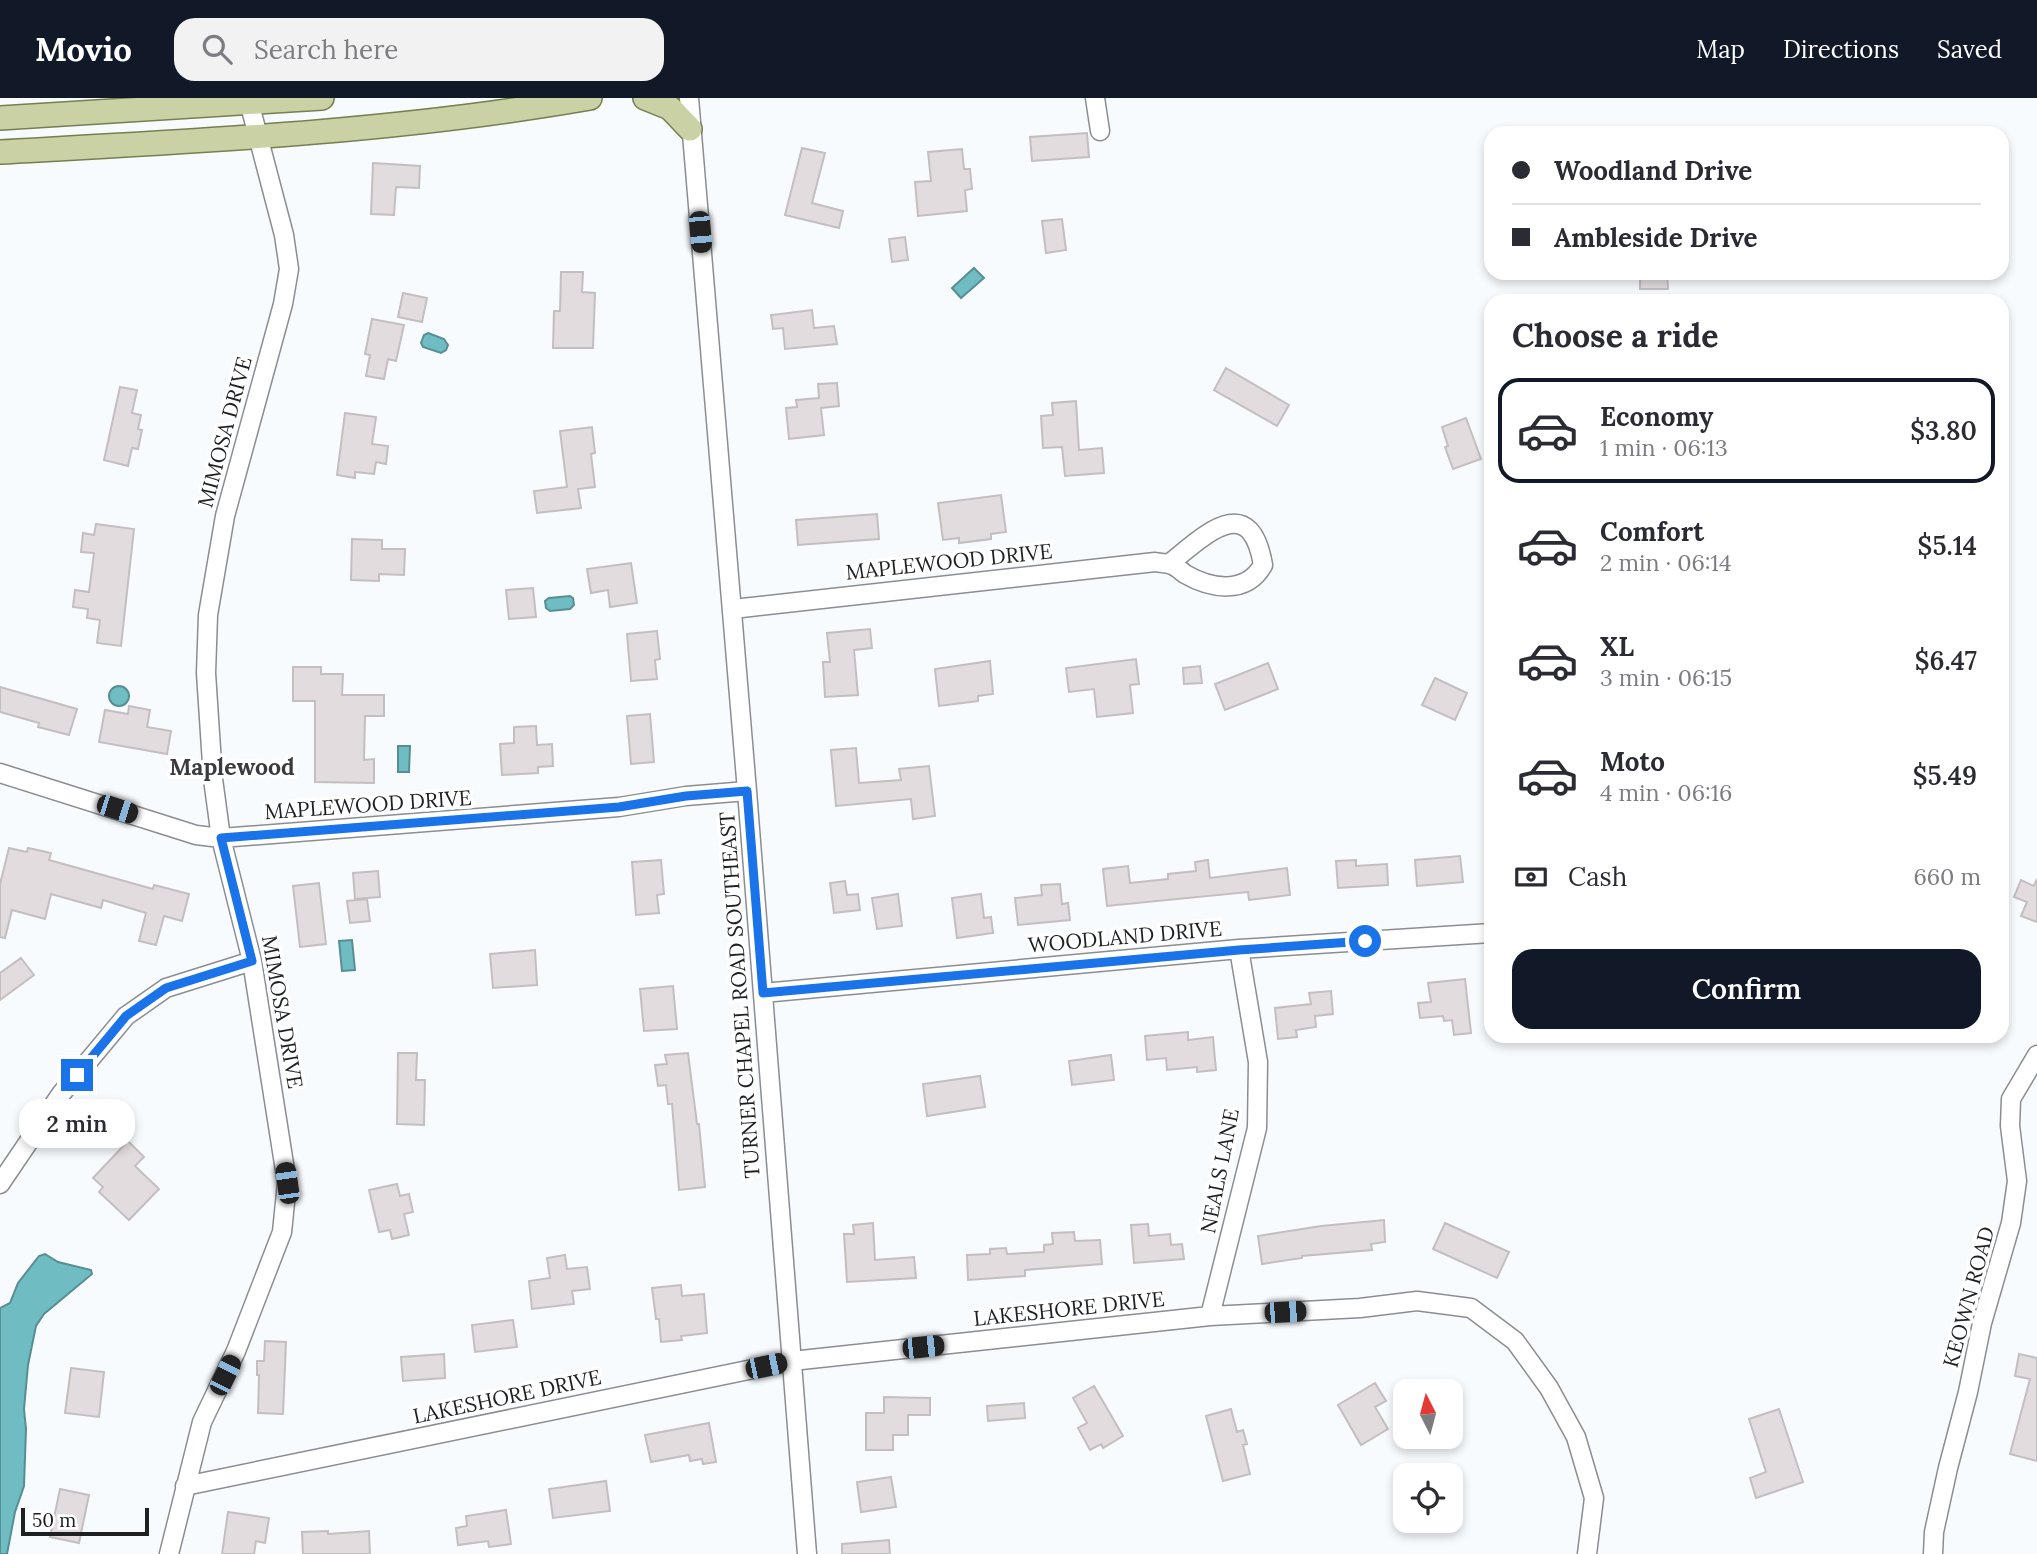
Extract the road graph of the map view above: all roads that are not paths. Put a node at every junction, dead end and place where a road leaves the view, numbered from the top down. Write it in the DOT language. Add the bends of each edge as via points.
graph roads {
  1 [pos="322,98"];
  2 [pos="590,98"];
  3 [pos="645,98"];
  4 [pos="689,98"];
  5 [pos="1095,98"];
  6 [pos="249,101"];
  7 [pos="0,118"];
  8 [pos="690,129"];
  9 [pos="1100,131"];
  10 [pos="259,138"];
  11 [pos="0,152"];
  12 [pos="1170,564"];
  13 [pos="733,609"];
  14 [pos="0,773"];
  15 [pos="747,791"];
  16 [pos="221,838"];
  17 [pos="1484,933"];
  18 [pos="1239,950"];
  19 [pos="252,961"];
  20 [pos="763,993"];
  21 [pos="2037,1055"];
  22 [pos="0,1184"];
  23 [pos="1210,1317"];
  24 [pos="792,1361"];
  25 [pos="185,1486"];
  26 [pos="169,1554"];
  27 [pos="807,1554"];
  28 [pos="1587,1554"];
  29 [pos="1933,1554"];
  1 -- 6 [label="main road"];
  2 -- 10 [label="main road" via="470,117"];
  3 -- 8 [label="main road" via="670,108"];
  4 -- 8 [label="street, TURNER CHAPEL ROAD SOUTHEAST"];
  5 -- 9 [label="street"];
  6 -- 7 [label="main road"];
  6 -- 10 [label="street, MIMOSA DRIVE"];
  8 -- 13 [label="street, TURNER CHAPEL ROAD SOUTHEAST"];
  10 -- 11 [label="main road"];
  10 -- 16 [label="street, MIMOSA DRIVE" via="278,205 289,269 225,516 208,615 206,695"];
  12 -- 12 [label="street, MAPLEWOOD DRIVE" via="1209,586 1220,587 1246,582 1263,565 1253,536 1234,523 1202,536"];
  12 -- 13 [label="street, MAPLEWOOD DRIVE" via="1155,562"];
  13 -- 15 [label="street, TURNER CHAPEL ROAD SOUTHEAST"];
  14 -- 16 [label="street, MAPLEWOOD DRIVE" via="196,835"];
  15 -- 16 [label="street, MAPLEWOOD DRIVE" via="619,807"];
  15 -- 20 [label="street, TURNER CHAPEL ROAD SOUTHEAST"];
  16 -- 19 [label="street, MIMOSA DRIVE"];
  17 -- 18 [label="street, WOODLAND DRIVE"];
  18 -- 20 [label="street, WOODLAND DRIVE"];
  18 -- 23 [label="street, NEALS LANE" via="1258,1062 1257,1128"];
  19 -- 22 [label="street" via="166,988 126,1016 61,1094"];
  19 -- 25 [label="street, MIMOSA DRIVE" via="287,1183 282,1232 236,1351 202,1422"];
  20 -- 24 [label="street, TURNER CHAPEL ROAD SOUTHEAST"];
  21 -- 29 [label="street, KEOWN ROAD" via="2011,1099 2017,1181 2011,1223 1982,1323 1934,1532"];
  23 -- 24 [label="street, LAKESHORE DRIVE"];
  23 -- 28 [label="street, LAKESHORE DRIVE" via="1418,1301 1471,1308 1515,1340 1576,1437 1594,1498"];
  24 -- 25 [label="street, LAKESHORE DRIVE"];
  24 -- 27 [label="street, TURNER CHAPEL ROAD SOUTHEAST"];
  25 -- 26 [label="street, MIMOSA DRIVE"];
}
